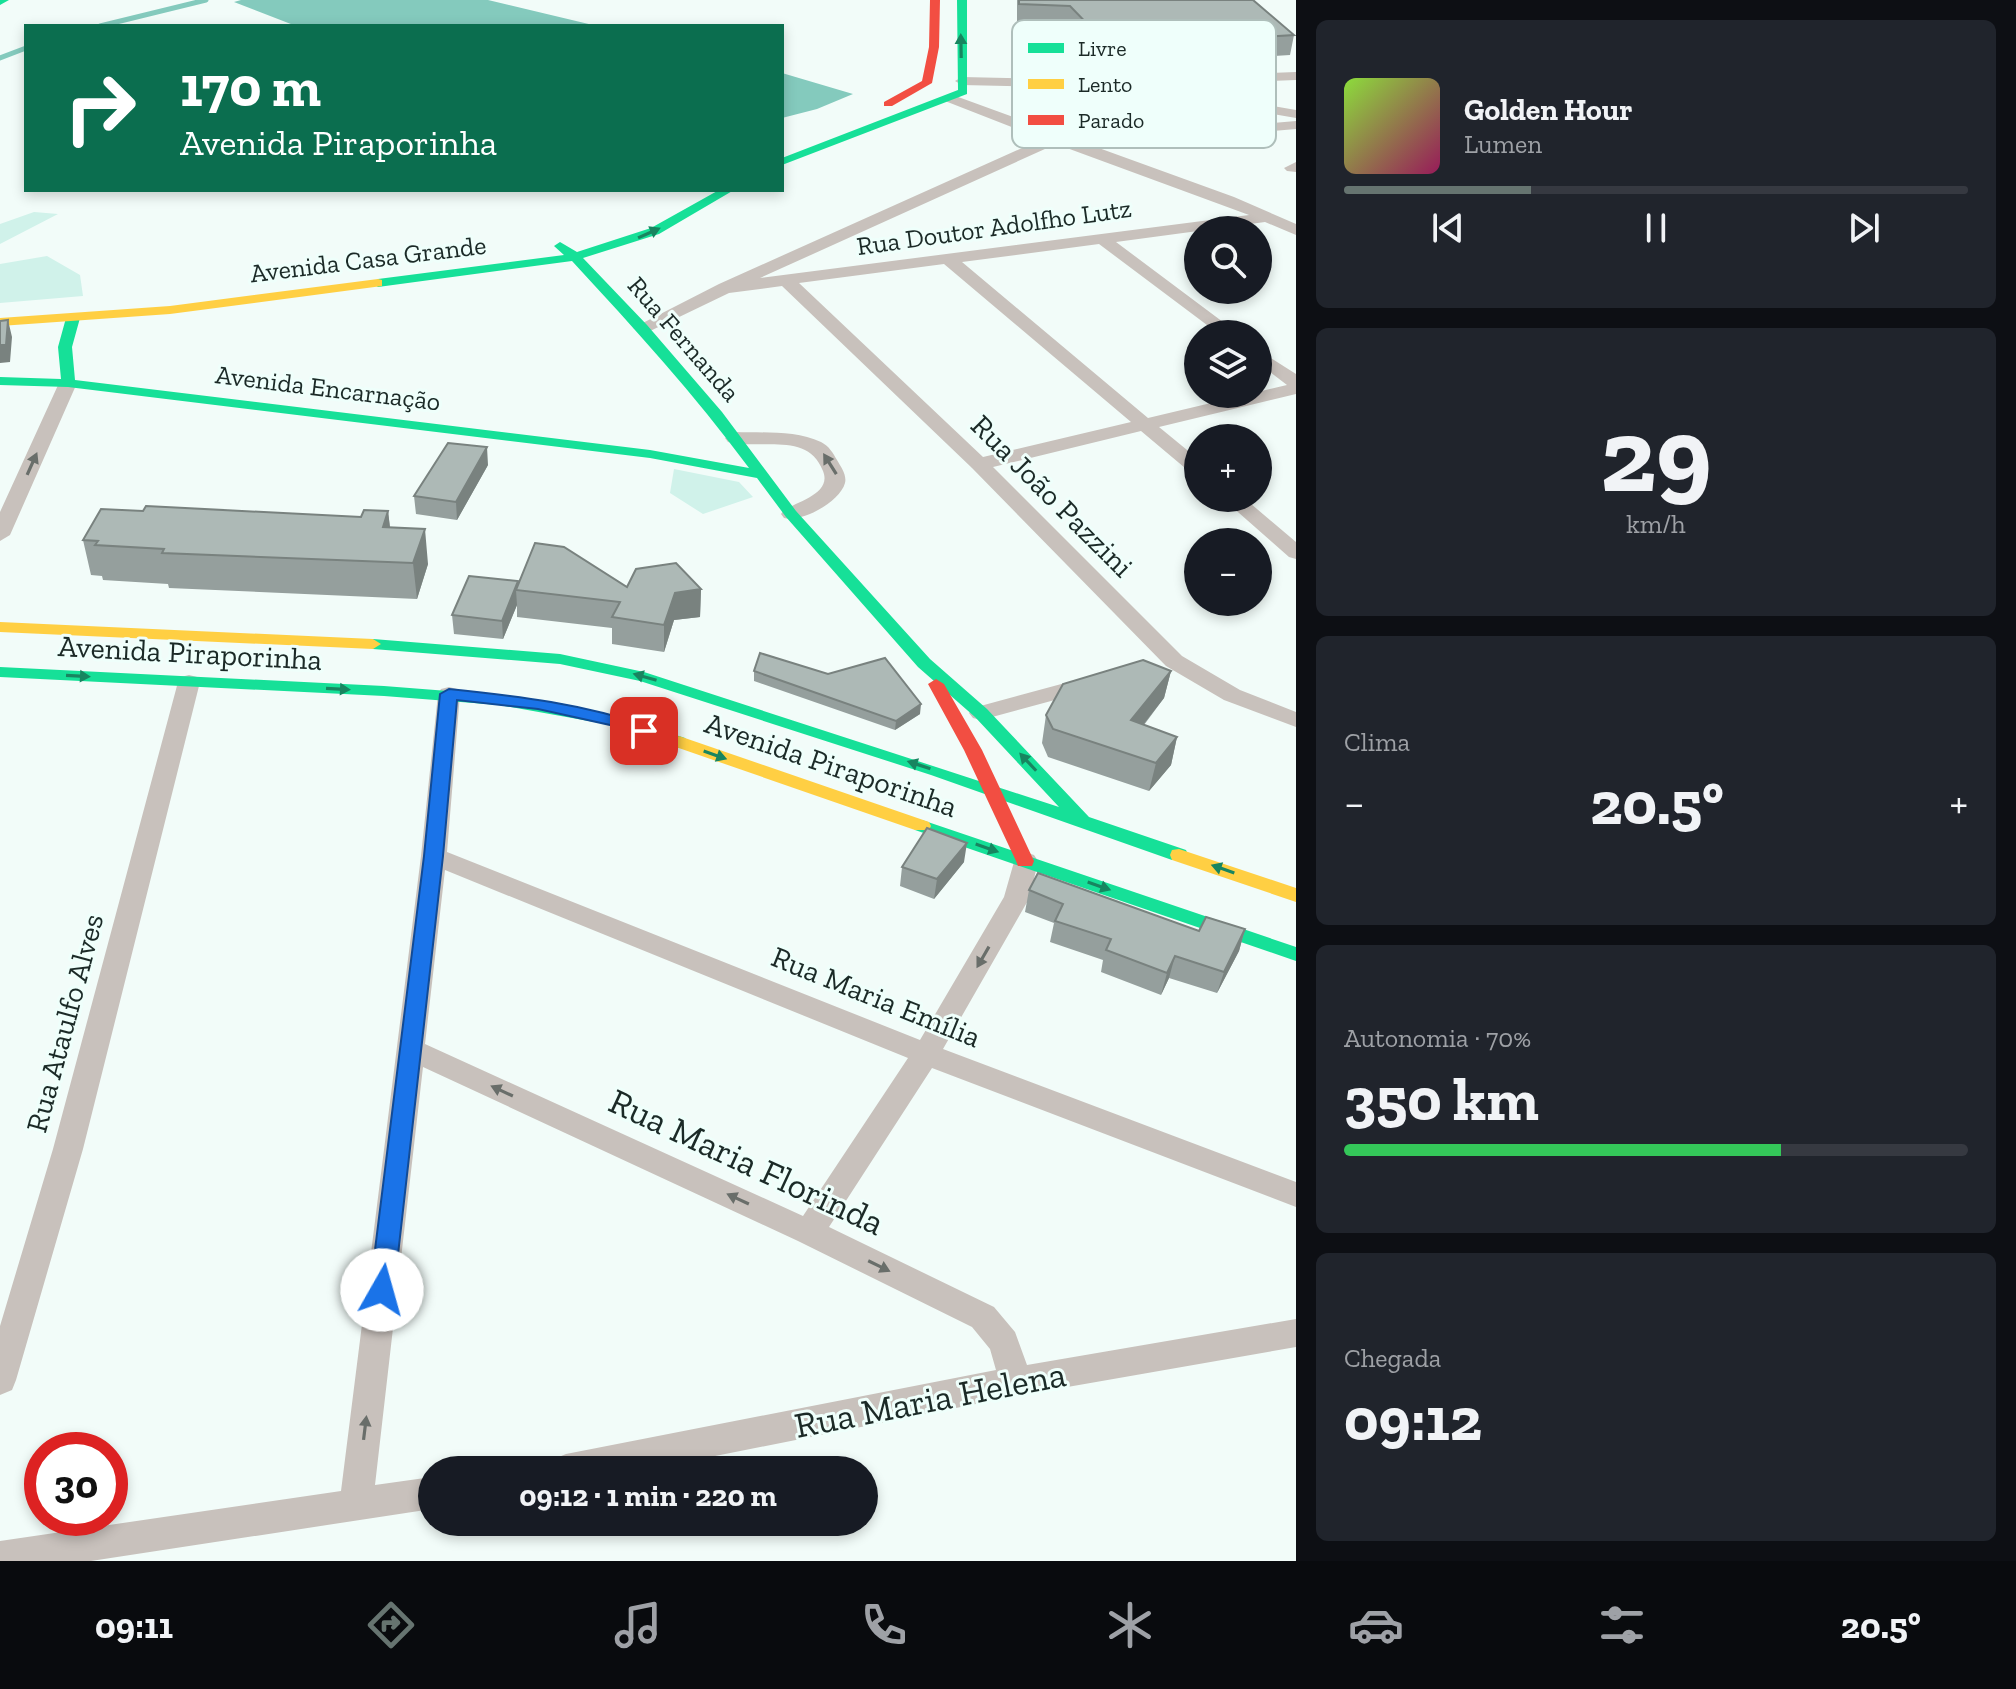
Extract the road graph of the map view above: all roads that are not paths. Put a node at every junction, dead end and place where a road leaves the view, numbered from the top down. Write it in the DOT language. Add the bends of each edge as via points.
graph roads {
  1 [pos="935,0"];
  2 [pos="962,0"];
  3 [pos="1296,76"];
  4 [pos="1276,77"];
  5 [pos="927,83"];
  6 [pos="1012,86"];
  7 [pos="959,90"];
  8 [pos="1276,111"];
  9 [pos="1296,114"];
  10 [pos="1012,122"];
  11 [pos="1296,125"];
  12 [pos="1276,127"];
  13 [pos="784,145"];
  14 [pos="1035,148"];
  15 [pos="1080,148"];
  16 [pos="784,161"];
  17 [pos="724,192"];
  18 [pos="643,215"];
  19 [pos="1267,216"];
  20 [pos="1272,218"];
  21 [pos="1184,228"];
  22 [pos="1296,230"];
  23 [pos="1102,239"];
  24 [pos="828,241"];
  25 [pos="568,252"];
  26 [pos="949,260"];
  27 [pos="872,269"];
  28 [pos="787,281"];
  29 [pos="725,288"];
  30 [pos="0,309"];
  31 [pos="73,318"];
  32 [pos="1211,320"];
  33 [pos="0,322"];
  34 [pos="642,328"];
  35 [pos="1272,366"];
  36 [pos="0,381"];
  37 [pos="68,383"];
  38 [pos="1296,386"];
  39 [pos="1147,425"];
  40 [pos="718,441"];
  41 [pos="650,454"];
  42 [pos="1184,457"];
  43 [pos="979,464"];
  44 [pos="759,474"];
  45 [pos="1248,512"];
  46 [pos="791,514"];
  47 [pos="0,535"];
  48 [pos="1296,553"];
  49 [pos="0,627"];
  50 [pos="398,645"];
  51 [pos="1174,661"];
  52 [pos="924,663"];
  53 [pos="1144,669"];
  54 [pos="0,672"];
  55 [pos="1115,677"];
  56 [pos="189,682"];
  57 [pos="449,694"];
  58 [pos="981,713"];
  59 [pos="1296,720"];
  60 [pos="993,790"];
  61 [pos="1081,819"];
  62 [pos="434,856"];
  63 [pos="1025,861"];
  64 [pos="1296,895"];
  65 [pos="1296,954"];
  66 [pos="409,1049"];
  67 [pos="926,1054"];
  68 [pos="1296,1195"];
  69 [pos="809,1232"];
  70 [pos="1296,1333"];
  71 [pos="0,1380"];
  72 [pos="1016,1381"];
  73 [pos="637,1456"];
  74 [pos="418,1495"];
  75 [pos="356,1505"];
  76 [pos="0,1558"];
  1 -- 5 [label="main road"];
  7 -- 2 [label="main road, one-way"];
  3 -- 4 [label="street"];
  5 -- 7 [label="main road"];
  5 -- 13 [label="main road" via="881,108"];
  6 -- 7 [label="street"];
  7 -- 10 [label="street" via="982,110"];
  7 -- 16 [label="main road"];
  8 -- 9 [label="street"];
  11 -- 12 [label="street"];
  14 -- 24 [label="street"];
  15 -- 19 [label="street"];
  25 -- 17 [label="main road, Avenida Casa Grande, one-way" via="655,231"];
  18 -- 25 [label="main road, Avenida Casa Grande"];
  20 -- 22 [label="street"];
  21 -- 23 [label="street, Rua Doutor Adolfho Lutz"];
  23 -- 26 [label="street, Rua Doutor Adolfho Lutz"];
  23 -- 32 [label="street"];
  24 -- 27 [label="street" via="832,255 842,262"];
  24 -- 29 [label="street"];
  25 -- 30 [label="main road, Avenida Casa Grande"];
  25 -- 31 [label="main road, Avenida Casa Grande" via="170,310"];
  25 -- 34 [label="main road, Rua Fernanda"];
  26 -- 27 [label="street, Rua Doutor Adolfho Lutz"];
  26 -- 39 [label="street"];
  27 -- 28 [label="street, Rua Doutor Adolfho Lutz"];
  28 -- 29 [label="street, Rua Doutor Adolfho Lutz"];
  28 -- 43 [label="street, Rua João Pazzini"];
  29 -- 34 [label="street"];
  31 -- 33 [label="main road, Avenida Casa Grande"];
  31 -- 37 [label="main road" via="65,347"];
  34 -- 40 [label="main road, Rua Fernanda"];
  35 -- 38 [label="street"];
  36 -- 37 [label="main road, Avenida Encarnação"];
  37 -- 41 [label="main road, Avenida Encarnação"];
  47 -- 37 [label="street, one-way"];
  38 -- 39 [label="street"];
  39 -- 42 [label="street"];
  39 -- 43 [label="street"];
  40 -- 41 [label="main road, Avenida Encarnação"];
  40 -- 44 [label="main road, Rua Fernanda"];
  46 -- 40 [label="street, Avenida Encarnação, one-way" via="837,484 838,476 822,450 797,441"];
  41 -- 44 [label="main road, Avenida Encarnação"];
  43 -- 51 [label="street, Rua João Pazzini"];
  44 -- 46 [label="main road"];
  45 -- 48 [label="street"];
  46 -- 52 [label="main road"];
  49 -- 50 [label="main road, Avenida Piraporinha"];
  50 -- 57 [label="main road" via="430,670"];
  60 -- 50 [label="main road, Avenida Piraporinha, one-way" via="604,667"];
  51 -- 53 [label="street"];
  51 -- 59 [label="street, Rua João Pazzini" via="1232,695"];
  52 -- 58 [label="main road"];
  52 -- 60 [label="main road"];
  54 -- 56 [label="main road, Avenida Piraporinha, one-way"];
  55 -- 58 [label="street"];
  56 -- 57 [label="main road, Avenida Piraporinha, one-way"];
  56 -- 71 [label="street, Rua Ataulfo Alves" via="68,1149"];
  57 -- 62 [label="street"];
  57 -- 63 [label="main road, Avenida Piraporinha, one-way" via="538,703 614,720"];
  61 -- 58 [label="main road, one-way"];
  60 -- 61 [label="main road, Avenida Piraporinha"];
  60 -- 63 [label="main road"];
  64 -- 61 [label="main road, Avenida Piraporinha, one-way"];
  62 -- 66 [label="street"];
  62 -- 67 [label="street, Rua Maria Emília"];
  63 -- 65 [label="main road, Avenida Piraporinha, one-way"];
  63 -- 67 [label="street, one-way" via="1017,897"];
  69 -- 66 [label="street, Rua Maria Florinda, one-way"];
  75 -- 66 [label="street, one-way"];
  67 -- 68 [label="street, Rua Maria Emília"];
  67 -- 69 [label="street"];
  69 -- 72 [label="street, Rua Maria Florinda, one-way" via="983,1317 1004,1342"];
  70 -- 72 [label="street, Rua Maria Helena"];
  72 -- 73 [label="street, Rua Maria Helena"];
  74 -- 75 [label="street"];
  75 -- 76 [label="street"];
}
